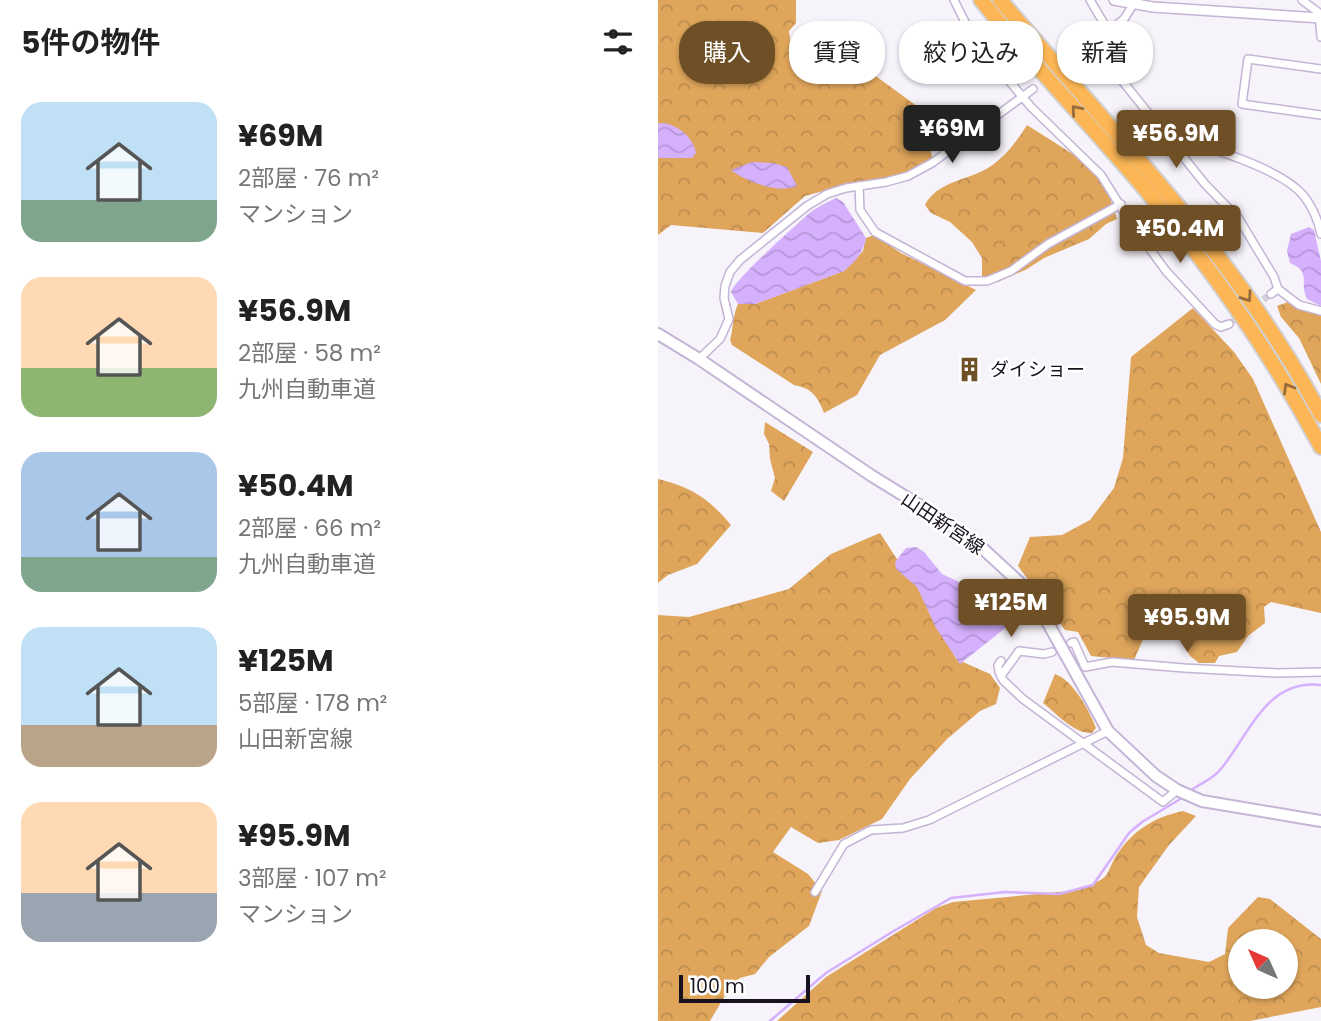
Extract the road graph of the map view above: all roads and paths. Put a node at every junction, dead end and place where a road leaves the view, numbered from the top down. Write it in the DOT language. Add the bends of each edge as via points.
graph roads {
  1 [pos="954,0"];
  2 [pos="981,0"];
  3 [pos="1000,0"];
  4 [pos="1090,0"];
  5 [pos="1114,0"];
  6 [pos="1302,0"];
  7 [pos="1135,2"];
  8 [pos="1321,18"];
  9 [pos="1102,21"];
  10 [pos="1122,21"];
  11 [pos="1321,37"];
  12 [pos="1321,69"];
  13 [pos="1125,84"];
  14 [pos="1033,89"];
  15 [pos="1023,95"];
  16 [pos="1321,115"];
  17 [pos="1170,139"];
  18 [pos="859,186"];
  19 [pos="1121,204"];
  20 [pos="1321,234"];
  21 [pos="1321,311"];
  22 [pos="1229,324"];
  23 [pos="658,334"];
  24 [pos="699,359"];
  25 [pos="1321,415"];
  26 [pos="1321,447"];
  27 [pos="1071,643"];
  28 [pos="1052,652"];
  29 [pos="1001,661"];
  30 [pos="1321,672"];
  31 [pos="1001,676"];
  32 [pos="1108,731"];
  33 [pos="1082,742"];
  34 [pos="1177,790"];
  35 [pos="1321,821"];
  36 [pos="816,892"];
  1 -- 15 [label="street" via="970,30"];
  26 -- 2 [label="highway, one-way" via="1272,359 1196,252"];
  3 -- 25 [label="highway, one-way" via="1209,245 1268,328"];
  4 -- 9 [label="street"];
  5 -- 7 [label="street"];
  6 -- 8 [label="street"];
  7 -- 8 [label="street"];
  7 -- 10 [label="street"];
  8 -- 11 [label="street"];
  12 -- 16 [label="street" via="1248,59 1242,104"];
  13 -- 17 [label="street"];
  14 -- 15 [label="street"];
  15 -- 18 [label="street" via="932,163 886,183"];
  15 -- 19 [label="street" via="1101,175"];
  17 -- 20 [label="street" via="1256,163 1302,193"];
  17 -- 21 [label="street" via="1243,225 1274,277 1274,291"];
  18 -- 19 [label="street" via="860,210 875,232 965,281 987,281 1011,271 1048,244"];
  18 -- 24 [label="street" via="827,194 807,206 740,260 725,286 729,319 720,339"];
  19 -- 22 [label="street" via="1167,271 1215,324"];
  23 -- 24 [label="main road, 山田新宮線"];
  24 -- 32 [label="main road, 山田新宮線" via="981,547 1019,582 1045,616"];
  27 -- 30 [label="street" via="1085,667 1112,662"];
  28 -- 31 [label="street" via="1019,651"];
  29 -- 31 [label="street"];
  31 -- 33 [label="street" via="1023,699"];
  32 -- 33 [label="street"];
  32 -- 34 [label="main road, 山田新宮線"];
  33 -- 34 [label="street" via="1163,802"];
  33 -- 36 [label="street" via="929,820 871,830 844,844"];
  34 -- 35 [label="main road, 山田新宮線" via="1202,801"];
}
